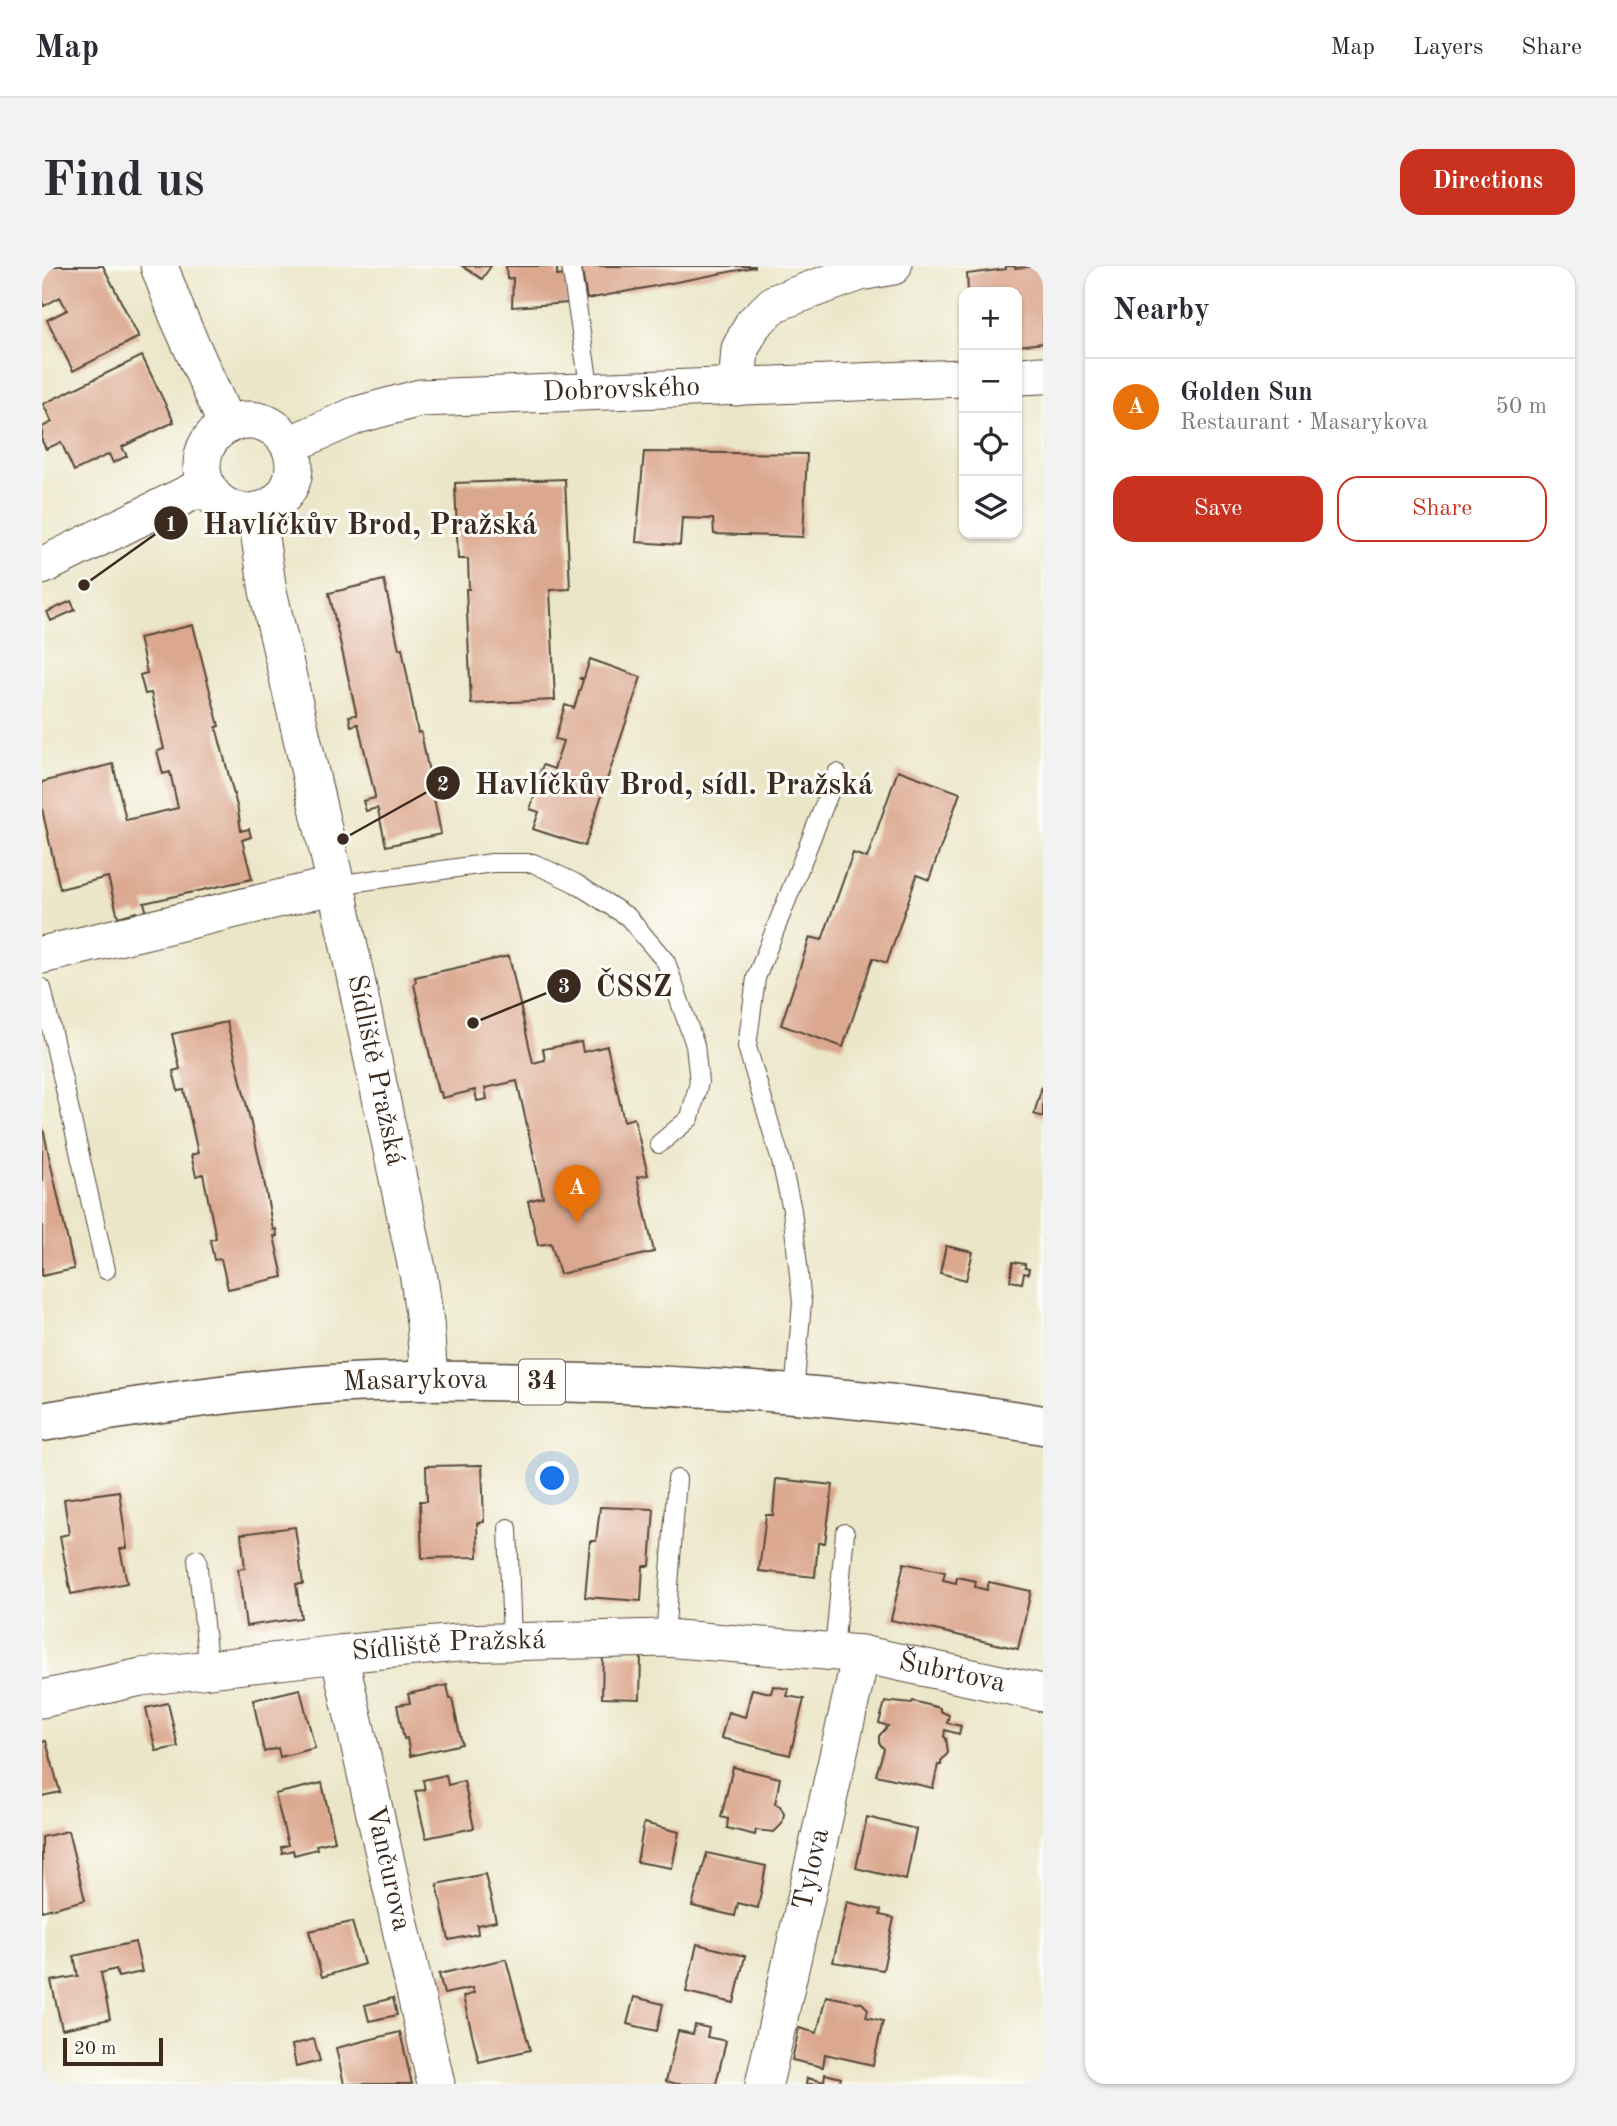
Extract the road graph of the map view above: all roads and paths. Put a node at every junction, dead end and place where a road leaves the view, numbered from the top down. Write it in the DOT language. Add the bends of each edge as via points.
graph roads {
  1 [pos="159,266"];
  2 [pos="571,266"];
  3 [pos="893,266"];
  4 [pos="1043,375"];
  5 [pos="1022,376"];
  6 [pos="959,378"];
  7 [pos="737,387"];
  8 [pos="590,392"];
  9 [pos="228,425"];
  10 [pos="289,445"];
  11 [pos="206,485"];
  12 [pos="256,511"];
  13 [pos="42,566"];
  14 [pos="837,774"];
  15 [pos="335,885"];
  16 [pos="42,955"];
  17 [pos="42,988"];
  18 [pos="659,1144"];
  19 [pos="106,1270"];
  20 [pos="429,1382"];
  21 [pos="794,1394"];
  22 [pos="42,1422"];
  23 [pos="1043,1425"];
  24 [pos="677,1479"];
  25 [pos="508,1528"];
  26 [pos="845,1533"];
  27 [pos="197,1559"];
  28 [pos="665,1638"];
  29 [pos="512,1641"];
  30 [pos="847,1652"];
  31 [pos="339,1654"];
  32 [pos="209,1670"];
  33 [pos="1043,1693"];
  34 [pos="42,1699"];
  35 [pos="436,2084"];
  36 [pos="764,2084"];
  1 -- 9 [label="street"];
  2 -- 8 [label="lane"];
  3 -- 7 [label="street" via="860,272 775,303 753,324 740,348"];
  4 -- 5 [label="street"];
  6 -- 7 [label="street, Dobrovského"];
  7 -- 8 [label="street, Dobrovského"];
  8 -- 10 [label="street, Dobrovského" via="420,398 357,415"];
  9 -- 10 [label="street" via="244,420 262,422 278,431"];
  9 -- 11 [label="street" via="212,438 204,456"];
  10 -- 12 [label="street" via="294,465 289,486 276,503"];
  11 -- 12 [label="street" via="226,507"];
  11 -- 13 [label="street"];
  12 -- 15 [label="street, Sídliště Pražská" via="268,590"];
  14 -- 21 [label="lane" via="756,978 747,1047 782,1161 793,1221 802,1303"];
  15 -- 16 [label="street"];
  15 -- 18 [label="lane" via="492,863 533,863 628,917 666,962 695,1045 699,1082 690,1118"];
  15 -- 20 [label="street, Sídliště Pražská" via="419,1278"];
  17 -- 19 [label="lane"];
  20 -- 21 [label="main road, Masarykova / 34" via="618,1383"];
  20 -- 22 [label="main road, Masarykova / 34" via="274,1389"];
  21 -- 23 [label="main road, Masarykova / 34" via="907,1404"];
  24 -- 28 [label="lane"];
  25 -- 29 [label="lane"];
  26 -- 30 [label="lane"];
  27 -- 32 [label="lane"];
  28 -- 29 [label="street, Sídliště Pražská"];
  28 -- 30 [label="street, Sídliště Pražská"];
  29 -- 31 [label="street, Sídliště Pražská"];
  30 -- 33 [label="street, Šubrtova"];
  30 -- 36 [label="street, Tylova"];
  31 -- 32 [label="street, Sídliště Pražská"];
  31 -- 35 [label="street, Vančurova"];
  32 -- 34 [label="street, Sídliště Pražská" via="141,1677"];
}
